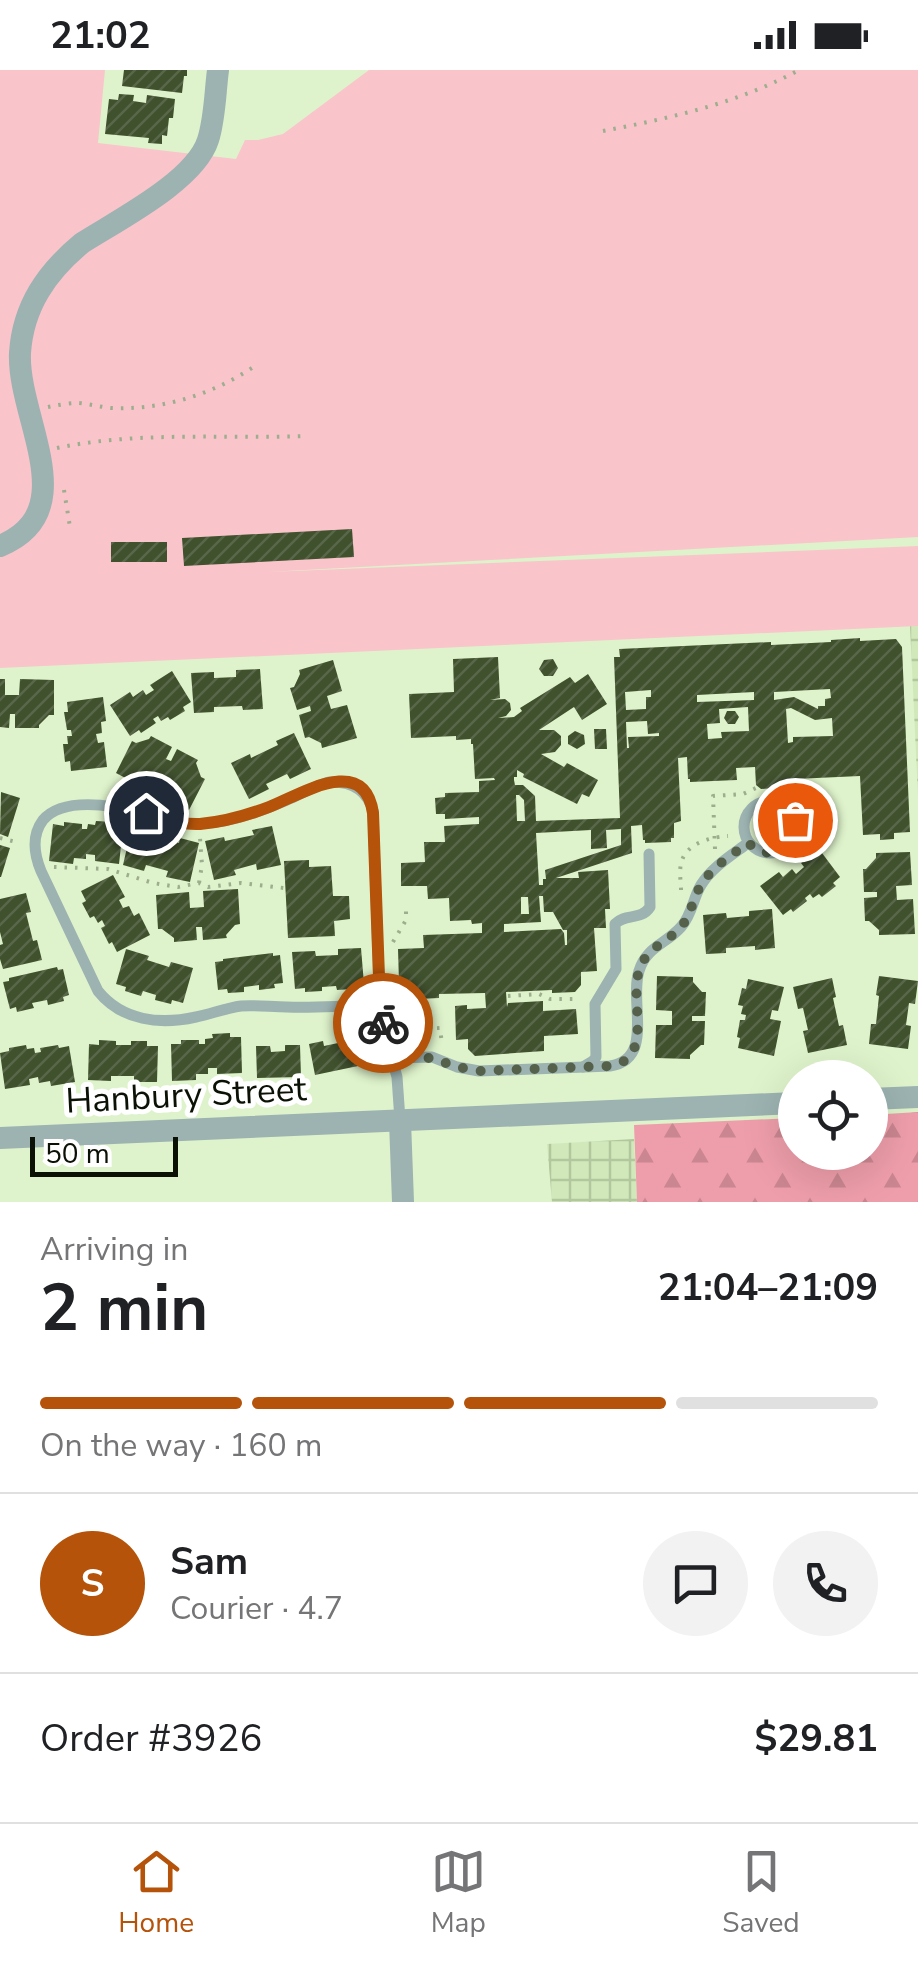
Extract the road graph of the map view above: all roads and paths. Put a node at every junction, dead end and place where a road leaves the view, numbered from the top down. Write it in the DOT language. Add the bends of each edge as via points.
graph roads {
  1 [pos="218,70"];
  2 [pos="799,70"];
  3 [pos="604,131"];
  4 [pos="258,364"];
  5 [pos="27,410"];
  6 [pos="306,436"];
  7 [pos="57,448"];
  8 [pos="0,546"];
  9 [pos="756,788"];
  10 [pos="198,824"];
  11 [pos="0,838"];
  12 [pos="748,843"];
  13 [pos="34,846"];
  14 [pos="650,854"];
  15 [pos="715,854"];
  16 [pos="41,871"];
  17 [pos="200,884"];
  18 [pos="284,888"];
  19 [pos="406,906"];
  20 [pos="392,948"];
  21 [pos="394,980"];
  22 [pos="508,996"];
  23 [pos="380,1004"];
  24 [pos="582,1005"];
  25 [pos="416,1030"];
  26 [pos="444,1048"];
  27 [pos="393,1058"];
  28 [pos="410,1058"];
  29 [pos="583,1067"];
  30 [pos="918,1097"];
  31 [pos="888,1098"];
  32 [pos="778,1104"];
  33 [pos="400,1121"];
  34 [pos="0,1138"];
  35 [pos="403,1202"];
  1 -- 5 [label="street" via="208,140 196,164 82,243 39,289 22,339"];
  2 -- 3 [label="path" via="737,99"];
  4 -- 5 [label="path" via="174,403"];
  5 -- 8 [label="street" via="44,468 43,500 24,530"];
  6 -- 7 [label="path" via="127,437"];
  9 -- 15 [label="path" via="713,796"];
  10 -- 13 [label="lane" via="125,809 65,806 39,826"];
  10 -- 17 [label="path"];
  10 -- 23 [label="lane" via="248,814 317,784 348,783 363,792 373,813"];
  11 -- 13 [label="path"];
  12 -- 12 [label="lane" via="743,828 754,806 770,801 791,812 796,828 785,848 770,854"];
  12 -- 29 [label="lane" via="712,871 684,923 644,958 636,979 631,1057 618,1065"];
  13 -- 16 [label="lane"];
  14 -- 29 [label="lane" via="650,908 616,924 616,969 595,1004 596,1057"];
  16 -- 17 [label="path" via="99,868 178,888"];
  16 -- 23 [label="lane" via="98,991 132,1016 169,1020 239,1006"];
  17 -- 18 [label="path"];
  19 -- 20 [label="path"];
  21 -- 25 [label="path" via="414,1012"];
  22 -- 24 [label="path" via="539,994"];
  23 -- 27 [label="lane"];
  25 -- 26 [label="path" via="440,1028"];
  25 -- 28 [label="path"];
  27 -- 28 [label="lane"];
  27 -- 33 [label="lane"];
  28 -- 29 [label="lane" via="479,1071"];
  30 -- 31 [label="street"];
  32 -- 33 [label="street, Hanbury Street"];
  33 -- 34 [label="street, Hanbury Street"];
  33 -- 35 [label="street"];
}
